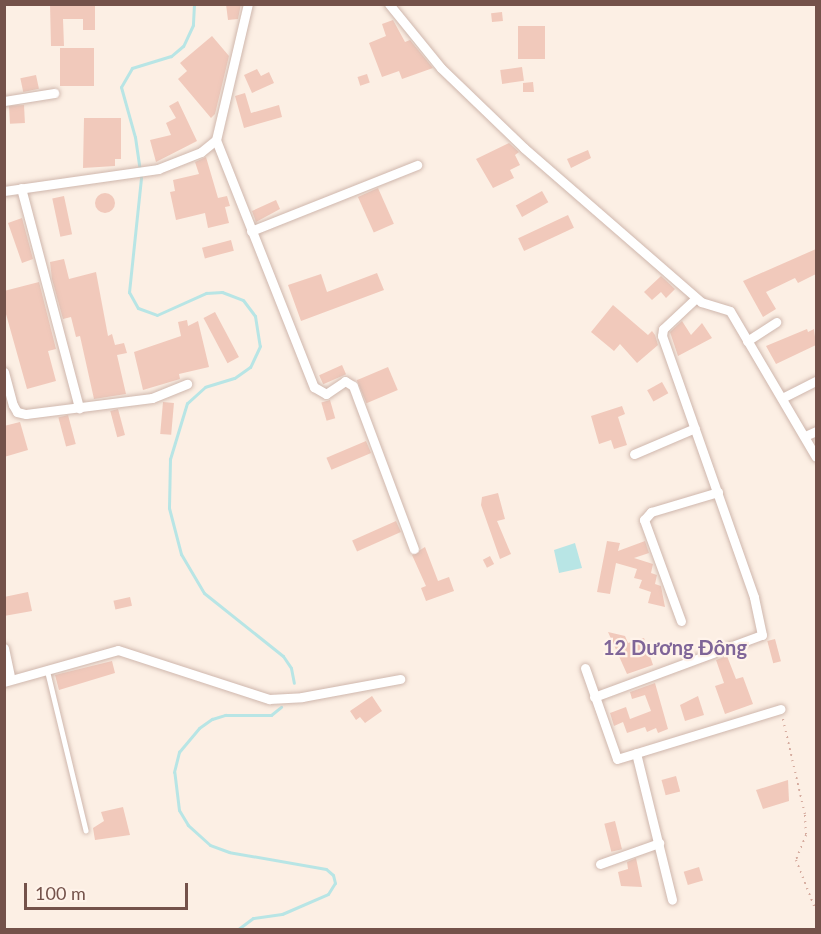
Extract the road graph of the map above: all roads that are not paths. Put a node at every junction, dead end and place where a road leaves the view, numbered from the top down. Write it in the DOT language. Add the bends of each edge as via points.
graph roads {
  1 [pos="248,4"];
  2 [pos="389,4"];
  3 [pos="54,93"];
  4 [pos="4,101"];
  5 [pos="216,140"];
  6 [pos="417,165"];
  7 [pos="21,188"];
  8 [pos="4,191"];
  9 [pos="251,231"];
  10 [pos="696,298"];
  11 [pos="776,322"];
  12 [pos="747,341"];
  13 [pos="4,372"];
  14 [pos="816,381"];
  15 [pos="188,384"];
  16 [pos="784,397"];
  17 [pos="79,408"];
  18 [pos="695,428"];
  19 [pos="816,431"];
  20 [pos="805,436"];
  21 [pos="634,454"];
  22 [pos="816,457"];
  23 [pos="718,492"];
  24 [pos="414,549"];
  25 [pos="681,621"];
  26 [pos="4,648"];
  27 [pos="585,668"];
  28 [pos="47,669"];
  29 [pos="400,679"];
  30 [pos="8,680"];
  31 [pos="594,696"];
  32 [pos="781,709"];
  33 [pos="636,753"];
  34 [pos="86,830"];
  35 [pos="659,843"];
  36 [pos="600,864"];
  37 [pos="672,900"];
  1 -- 5 [label="street"];
  2 -- 10 [label="street" via="481,109"];
  3 -- 4 [label="street"];
  5 -- 7 [label="street" via="189,158 147,171"];
  5 -- 9 [label="street"];
  6 -- 9 [label="street"];
  7 -- 8 [label="street"];
  7 -- 17 [label="street"];
  9 -- 24 [label="street" via="314,387 326,394 345,381 357,394"];
  10 -- 12 [label="street" via="730,311"];
  10 -- 18 [label="street" via="663,329 662,336"];
  11 -- 12 [label="street"];
  12 -- 16 [label="street"];
  13 -- 17 [label="street" via="17,412"];
  14 -- 16 [label="street"];
  15 -- 17 [label="street" via="152,398"];
  16 -- 20 [label="street"];
  18 -- 21 [label="street"];
  18 -- 23 [label="street"];
  19 -- 20 [label="street"];
  20 -- 22 [label="street"];
  23 -- 25 [label="street" via="651,512 644,520"];
  23 -- 31 [label="street" via="754,597 762,635"];
  26 -- 30 [label="street"];
  27 -- 31 [label="street"];
  28 -- 29 [label="street" via="118,650 269,699 302,697"];
  28 -- 30 [label="street"];
  28 -- 34 [label="lane"];
  31 -- 33 [label="street" via="614,756"];
  32 -- 33 [label="street"];
  33 -- 35 [label="street"];
  35 -- 36 [label="street"];
  35 -- 37 [label="street"];
}
